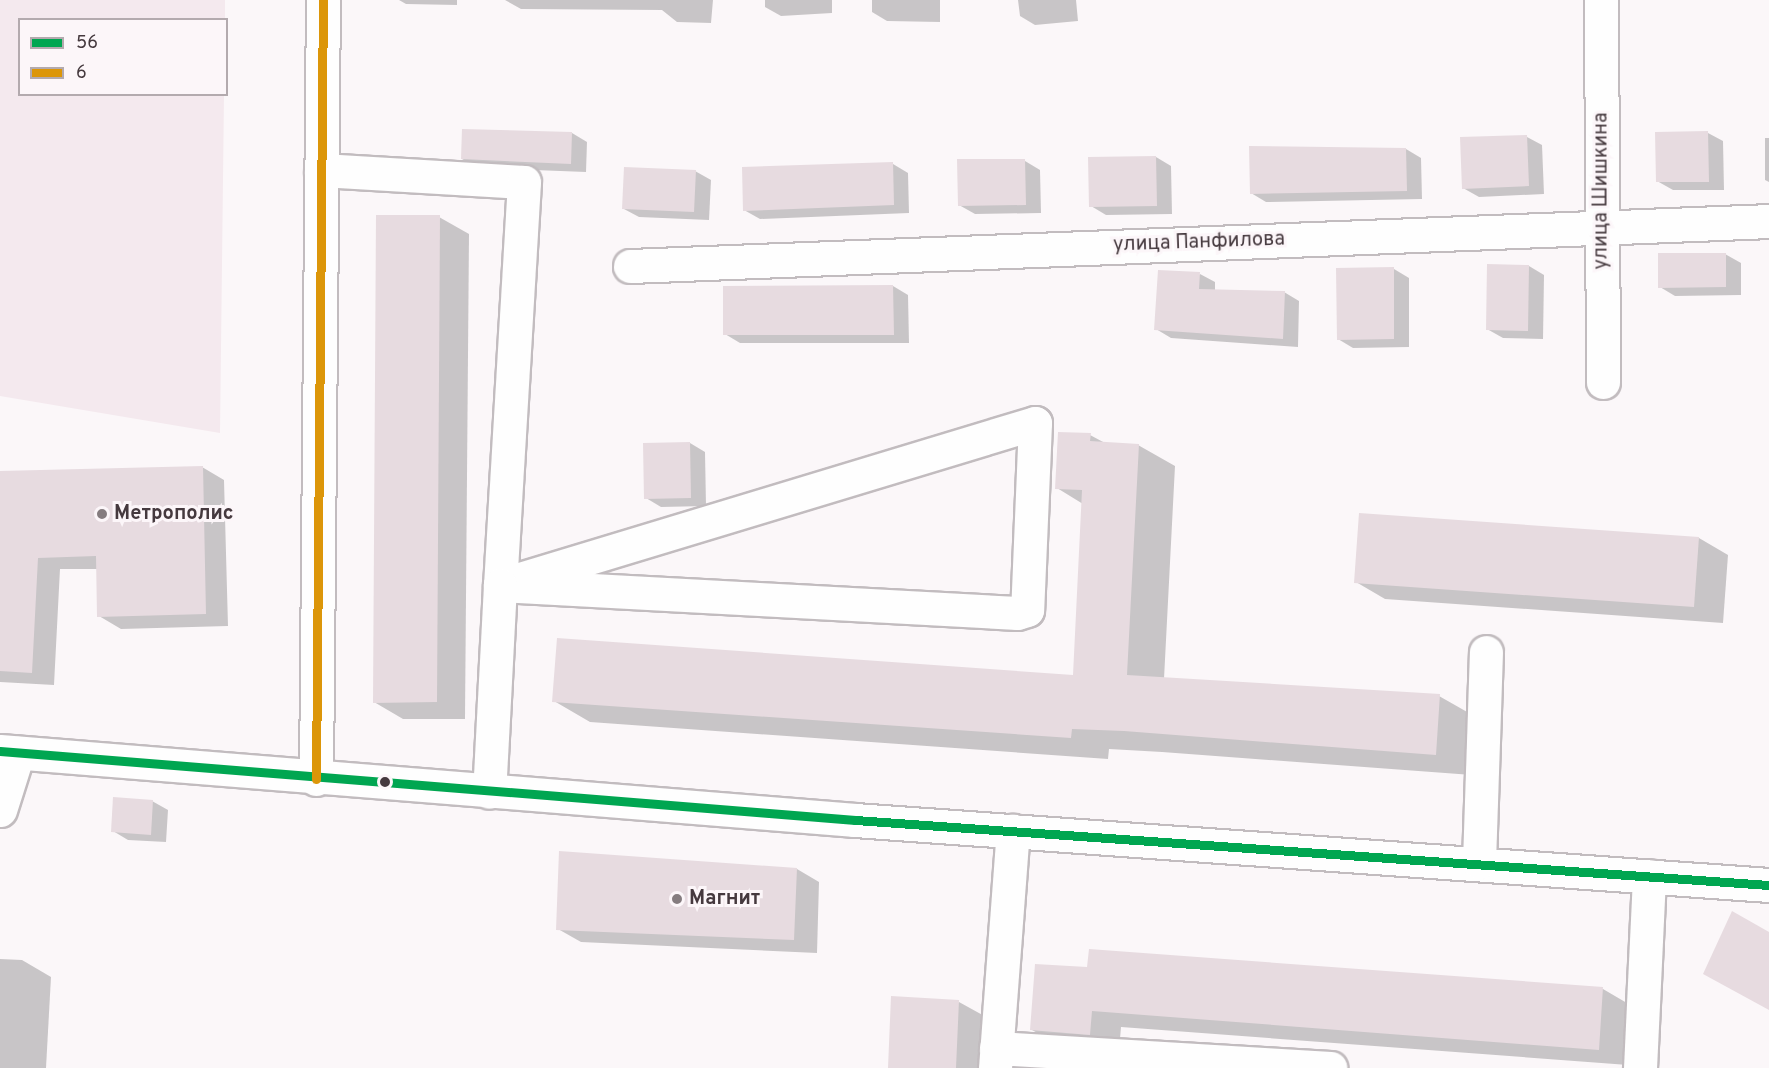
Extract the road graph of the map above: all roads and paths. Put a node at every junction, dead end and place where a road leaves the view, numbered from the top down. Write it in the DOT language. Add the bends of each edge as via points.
graph roads {
  1 [pos="322,0"];
  2 [pos="1601,0"];
  3 [pos="321,170"];
  4 [pos="1769,221"];
  5 [pos="1602,227"];
  6 [pos="630,266"];
  7 [pos="1603,382"];
  8 [pos="501,585"];
  9 [pos="1486,652"];
  10 [pos="9,752"];
  11 [pos="316,779"];
  12 [pos="489,792"];
  13 [pos="0,809"];
  14 [pos="1013,831"];
  15 [pos="1479,862"];
  16 [pos="1649,876"];
  17 [pos="1769,885"];
  18 [pos="995,1058"];
  19 [pos="1330,1068"];
  20 [pos="1641,1068"];
  1 -- 3 [label="street"];
  2 -- 5 [label="street, улица Шишкина"];
  3 -- 8 [label="street" via="524,182"];
  3 -- 11 [label="street"];
  4 -- 5 [label="street, улица Панфилова"];
  5 -- 6 [label="street, улица Панфилова"];
  5 -- 7 [label="street, улица Шишкина"];
  8 -- 8 [label="street" via="1017,613 1027,610 1035,423"];
  8 -- 12 [label="street"];
  9 -- 15 [label="street"];
  10 -- 11 [label="street"];
  10 -- 13 [label="street"];
  11 -- 12 [label="street"];
  12 -- 14 [label="street"];
  14 -- 15 [label="street"];
  14 -- 18 [label="street"];
  15 -- 16 [label="street"];
  16 -- 17 [label="street"];
  16 -- 20 [label="street"];
  18 -- 19 [label="street"];
}
